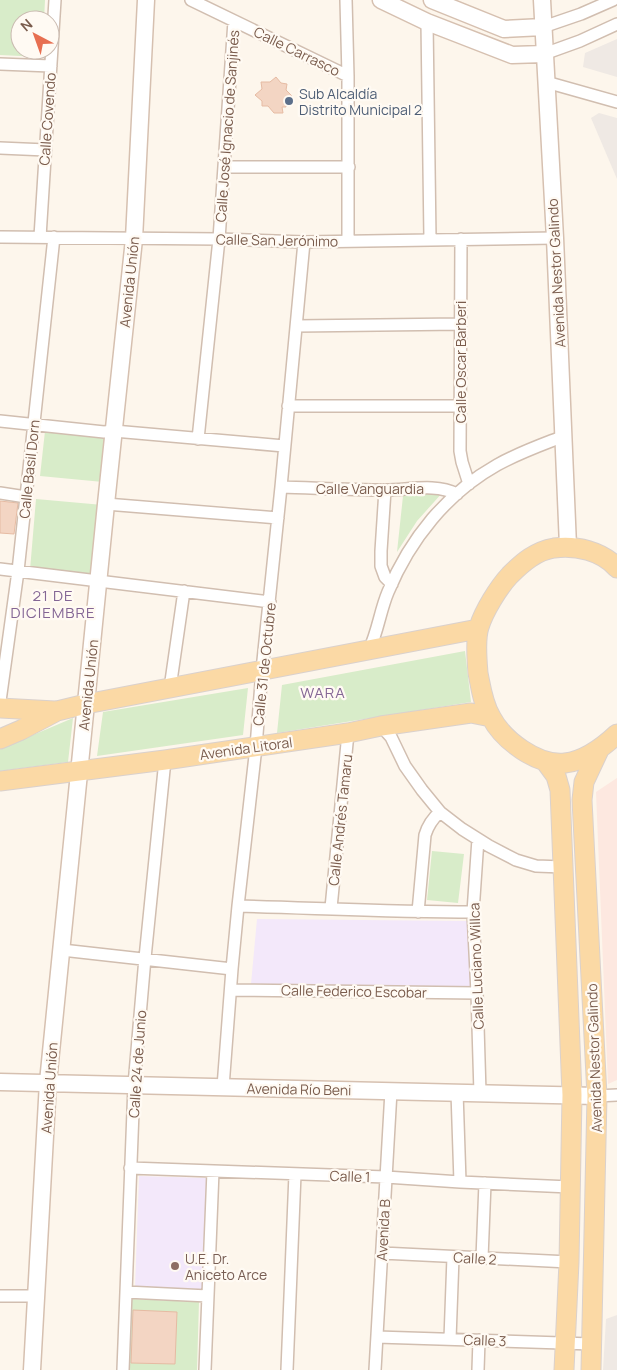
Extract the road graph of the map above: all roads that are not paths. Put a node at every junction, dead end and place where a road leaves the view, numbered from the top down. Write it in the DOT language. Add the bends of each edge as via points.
graph roads {
  1 [pos="55,0"];
  2 [pos="146,0"];
  3 [pos="191,0"];
  4 [pos="346,0"];
  5 [pos="381,0"];
  6 [pos="432,0"];
  7 [pos="542,0"];
  8 [pos="613,0"];
  9 [pos="234,21"];
  10 [pos="426,22"];
  11 [pos="617,24"];
  12 [pos="543,28"];
  13 [pos="544,54"];
  14 [pos="0,64"];
  15 [pos="51,66"];
  16 [pos="348,76"];
  17 [pos="546,82"];
  18 [pos="617,102"];
  19 [pos="0,148"];
  20 [pos="46,150"];
  21 [pos="224,167"];
  22 [pos="349,167"];
  23 [pos="0,237"];
  24 [pos="40,237"];
  25 [pos="54,237"];
  26 [pos="461,238"];
  27 [pos="554,238"];
  28 [pos="134,239"];
  29 [pos="219,239"];
  30 [pos="430,239"];
  31 [pos="348,241"];
  32 [pos="304,242"];
  33 [pos="460,324"];
  34 [pos="297,326"];
  35 [pos="288,406"];
  36 [pos="460,406"];
  37 [pos="0,421"];
  38 [pos="34,425"];
  39 [pos="114,431"];
  40 [pos="564,436"];
  41 [pos="198,440"];
  42 [pos="284,446"];
  43 [pos="469,484"];
  44 [pos="281,487"];
  45 [pos="385,490"];
  46 [pos="0,493"];
  47 [pos="457,494"];
  48 [pos="26,497"];
  49 [pos="106,504"];
  50 [pos="278,518"];
  51 [pos="568,546"];
  52 [pos="617,548"];
  53 [pos="588,550"];
  54 [pos="617,568"];
  55 [pos="0,569"];
  56 [pos="18,571"];
  57 [pos="98,581"];
  58 [pos="392,584"];
  59 [pos="184,591"];
  60 [pos="270,602"];
  61 [pos="478,629"];
  62 [pos="368,650"];
  63 [pos="262,670"];
  64 [pos="170,688"];
  65 [pos="0,701"];
  66 [pos="86,704"];
  67 [pos="0,708"];
  68 [pos="57,711"];
  69 [pos="491,717"];
  70 [pos="381,726"];
  71 [pos="348,733"];
  72 [pos="617,734"];
  73 [pos="0,739"];
  74 [pos="256,747"];
  75 [pos="599,750"];
  76 [pos="166,760"];
  77 [pos="545,761"];
  78 [pos="79,770"];
  79 [pos="0,780"];
  80 [pos="440,812"];
  81 [pos="478,839"];
  82 [pos="563,867"];
  83 [pos="238,906"];
  84 [pos="331,908"];
  85 [pos="418,912"];
  86 [pos="473,912"];
  87 [pos="62,950"];
  88 [pos="145,958"];
  89 [pos="232,969"];
  90 [pos="231,990"];
  91 [pos="477,993"];
  92 [pos="0,1082"];
  93 [pos="48,1082"];
  94 [pos="134,1085"];
  95 [pos="223,1087"];
  96 [pos="391,1091"];
  97 [pos="457,1092"];
  98 [pos="480,1093"];
  99 [pos="572,1095"];
  100 [pos="617,1095"];
  101 [pos="597,1096"];
  102 [pos="130,1168"];
  103 [pos="212,1171"];
  104 [pos="295,1174"];
  105 [pos="386,1177"];
  106 [pos="460,1182"];
  107 [pos="485,1183"];
  108 [pos="570,1187"];
  109 [pos="382,1253"];
  110 [pos="453,1257"];
  111 [pos="482,1258"];
  112 [pos="568,1262"];
  113 [pos="126,1292"];
  114 [pos="0,1296"];
  115 [pos="36,1296"];
  116 [pos="208,1296"];
  117 [pos="377,1337"];
  118 [pos="450,1339"];
  119 [pos="479,1340"];
  120 [pos="566,1343"];
  121 [pos="592,1344"];
  122 [pos="32,1370"];
  123 [pos="123,1370"];
  124 [pos="205,1370"];
  125 [pos="287,1370"];
  126 [pos="375,1370"];
  127 [pos="478,1370"];
  128 [pos="564,1370"];
  129 [pos="592,1370"];
  1 -- 15 [label="street, Calle Covendo"];
  2 -- 28 [label="street, Avenida Unión"];
  3 -- 9 [label="street, Calle Carrasco"];
  4 -- 16 [label="street"];
  5 -- 10 [label="street"];
  6 -- 12 [label="street" via="504,29"];
  7 -- 12 [label="street, Avenida Nestor Galindo"];
  8 -- 12 [label="street"];
  9 -- 16 [label="street, Calle Carrasco"];
  9 -- 21 [label="street, Calle José Ignacio de Sanjinés"];
  10 -- 13 [label="street" via="512,55"];
  10 -- 30 [label="street"];
  11 -- 13 [label="street"];
  12 -- 13 [label="street, Avenida Nestor Galindo"];
  13 -- 17 [label="street, Avenida Nestor Galindo"];
  14 -- 15 [label="street"];
  15 -- 20 [label="street, Calle Covendo"];
  16 -- 22 [label="street"];
  17 -- 18 [label="street"];
  17 -- 27 [label="street, Avenida Nestor Galindo"];
  19 -- 20 [label="street"];
  20 -- 24 [label="street, Calle Covendo"];
  21 -- 22 [label="street"];
  21 -- 29 [label="street, Calle José Ignacio de Sanjinés"];
  22 -- 31 [label="street"];
  23 -- 24 [label="street, Calle San Jerónimo"];
  24 -- 25 [label="street, Calle San Jerónimo"];
  25 -- 28 [label="street, Calle San Jerónimo"];
  25 -- 38 [label="street, Calle Basil Dorn"];
  26 -- 27 [label="street, Calle San Jerónimo"];
  26 -- 30 [label="street, Calle San Jerónimo"];
  26 -- 33 [label="street, Calle Oscar Barberi"];
  27 -- 40 [label="street, Avenida Nestor Galindo"];
  28 -- 29 [label="street, Calle San Jerónimo"];
  28 -- 39 [label="street, Avenida Unión"];
  29 -- 32 [label="street, Calle San Jerónimo"];
  29 -- 41 [label="street, Calle José Ignacio de Sanjinés"];
  30 -- 31 [label="street, Calle San Jerónimo"];
  31 -- 32 [label="street, Calle San Jerónimo"];
  32 -- 34 [label="street, Calle 31 de Octubre"];
  33 -- 34 [label="street"];
  33 -- 36 [label="street, Calle Oscar Barberi"];
  34 -- 35 [label="street, Calle 31 de Octubre"];
  35 -- 36 [label="street"];
  35 -- 42 [label="street, Calle 31 de Octubre"];
  36 -- 43 [label="street, Calle Oscar Barberi" via="460,451"];
  37 -- 38 [label="street"];
  38 -- 39 [label="street"];
  38 -- 48 [label="street, Calle Basil Dorn"];
  39 -- 41 [label="street"];
  39 -- 49 [label="street, Avenida Unión"];
  40 -- 43 [label="street" via="499,463"];
  40 -- 51 [label="street, Avenida Nestor Galindo"];
  41 -- 42 [label="street"];
  42 -- 44 [label="street, Calle 31 de Octubre"];
  43 -- 47 [label="street"];
  44 -- 45 [label="street, Calle Vanguardia"];
  44 -- 50 [label="street, Calle 31 de Octubre"];
  45 -- 47 [label="street, Calle Vanguardia" via="439,488"];
  45 -- 58 [label="street" via="381,566"];
  46 -- 48 [label="street"];
  47 -- 58 [label="street" via="413,542"];
  48 -- 56 [label="street, Calle Basil Dorn"];
  49 -- 50 [label="street"];
  49 -- 57 [label="street, Avenida Unión"];
  50 -- 60 [label="street, Calle 31 de Octubre"];
  51 -- 53 [label="main road"];
  51 -- 61 [label="main road" via="545,550 521,564 504,582"];
  52 -- 53 [label="main road"];
  53 -- 54 [label="main road"];
  55 -- 56 [label="street"];
  56 -- 57 [label="street"];
  56 -- 65 [label="street, Calle Basil Dorn"];
  57 -- 59 [label="street"];
  57 -- 66 [label="street, Avenida Unión"];
  58 -- 62 [label="street"];
  59 -- 60 [label="street"];
  59 -- 64 [label="street"];
  60 -- 63 [label="street, Calle 31 de Octubre"];
  61 -- 62 [label="main road"];
  61 -- 69 [label="main road" via="476,658 481,692"];
  62 -- 63 [label="main road"];
  63 -- 64 [label="main road"];
  63 -- 74 [label="street, Calle 31 de Octubre"];
  64 -- 66 [label="main road"];
  66 -- 68 [label="main road"];
  66 -- 78 [label="street, Avenida Unión"];
  67 -- 68 [label="main road"];
  68 -- 73 [label="main road"];
  69 -- 70 [label="main road, Avenida Litoral" via="471,713"];
  69 -- 77 [label="main road" via="509,740"];
  70 -- 71 [label="main road, Avenida Litoral"];
  70 -- 80 [label="street" via="391,737 405,766"];
  71 -- 74 [label="main road, Avenida Litoral"];
  71 -- 84 [label="street, Calle Andrés Tamaru"];
  72 -- 75 [label="main road"];
  74 -- 76 [label="main road, Avenida Litoral"];
  74 -- 83 [label="street, Calle 31 de Octubre"];
  75 -- 77 [label="main road" via="563,763"];
  75 -- 101 [label="main road, Avenida Nestor Galindo" via="584,782 582,800"];
  76 -- 78 [label="main road, Avenida Litoral"];
  76 -- 88 [label="street, Calle 24 de Junio"];
  77 -- 82 [label="main road, Avenida Nestor Galindo" via="556,776 560,790"];
  78 -- 79 [label="main road, Avenida Litoral"];
  78 -- 87 [label="street, Avenida Unión"];
  80 -- 81 [label="street"];
  80 -- 85 [label="street" via="427,827 425,836"];
  81 -- 82 [label="street" via="516,860 536,866"];
  81 -- 86 [label="street, Calle Luciano Willca"];
  82 -- 99 [label="main road, Avenida Nestor Galindo"];
  83 -- 84 [label="street"];
  83 -- 89 [label="street, Calle 31 de Octubre"];
  84 -- 85 [label="street"];
  85 -- 86 [label="street"];
  86 -- 91 [label="street, Calle Luciano Willca"];
  87 -- 88 [label="street"];
  87 -- 93 [label="street, Avenida Unión"];
  88 -- 89 [label="street"];
  88 -- 94 [label="street, Calle 24 de Junio"];
  89 -- 90 [label="street, Calle 31 de Octubre"];
  90 -- 91 [label="street, Calle Federico Escobar"];
  90 -- 95 [label="street, Calle 31 de Octubre"];
  91 -- 98 [label="street, Calle Luciano Willca"];
  92 -- 93 [label="street, Avenida Río Beni"];
  93 -- 94 [label="street, Avenida Río Beni"];
  93 -- 115 [label="street, Avenida Unión"];
  94 -- 95 [label="street, Avenida Río Beni"];
  94 -- 102 [label="street, Calle 24 de Junio"];
  95 -- 96 [label="street, Avenida Río Beni"];
  96 -- 97 [label="street, Avenida Río Beni"];
  96 -- 105 [label="street, Avenida B"];
  97 -- 98 [label="street, Avenida Río Beni"];
  97 -- 106 [label="street"];
  98 -- 99 [label="street, Avenida Río Beni"];
  99 -- 101 [label="street, Avenida Río Beni"];
  99 -- 108 [label="main road, Avenida Nestor Galindo"];
  100 -- 101 [label="street"];
  101 -- 121 [label="main road, Avenida Nestor Galindo"];
  102 -- 103 [label="street, Calle 1"];
  102 -- 113 [label="street, Calle 24 de Junio"];
  103 -- 104 [label="street, Calle 1"];
  103 -- 116 [label="street"];
  104 -- 105 [label="street, Calle 1"];
  104 -- 125 [label="street"];
  105 -- 106 [label="street, Calle 1"];
  105 -- 109 [label="street, Avenida B"];
  106 -- 107 [label="street, Calle 1"];
  107 -- 108 [label="street, Calle 1"];
  107 -- 111 [label="street"];
  108 -- 112 [label="main road, Avenida Nestor Galindo"];
  109 -- 110 [label="street, Calle 2"];
  109 -- 117 [label="street, Avenida B"];
  110 -- 111 [label="street, Calle 2"];
  110 -- 118 [label="street"];
  111 -- 112 [label="street, Calle 2"];
  112 -- 120 [label="main road, Avenida Nestor Galindo"];
  113 -- 116 [label="street"];
  113 -- 123 [label="street, Calle 24 de Junio"];
  114 -- 115 [label="street"];
  115 -- 122 [label="street, Avenida Unión"];
  116 -- 124 [label="street"];
  117 -- 118 [label="street, Calle 3"];
  117 -- 126 [label="street, Avenida B"];
  118 -- 119 [label="street, Calle 3"];
  119 -- 120 [label="street, Calle 3"];
  119 -- 127 [label="street"];
  120 -- 121 [label="street, Calle 3"];
  120 -- 128 [label="main road, Avenida Nestor Galindo"];
  121 -- 129 [label="main road, Avenida Nestor Galindo"];
}
